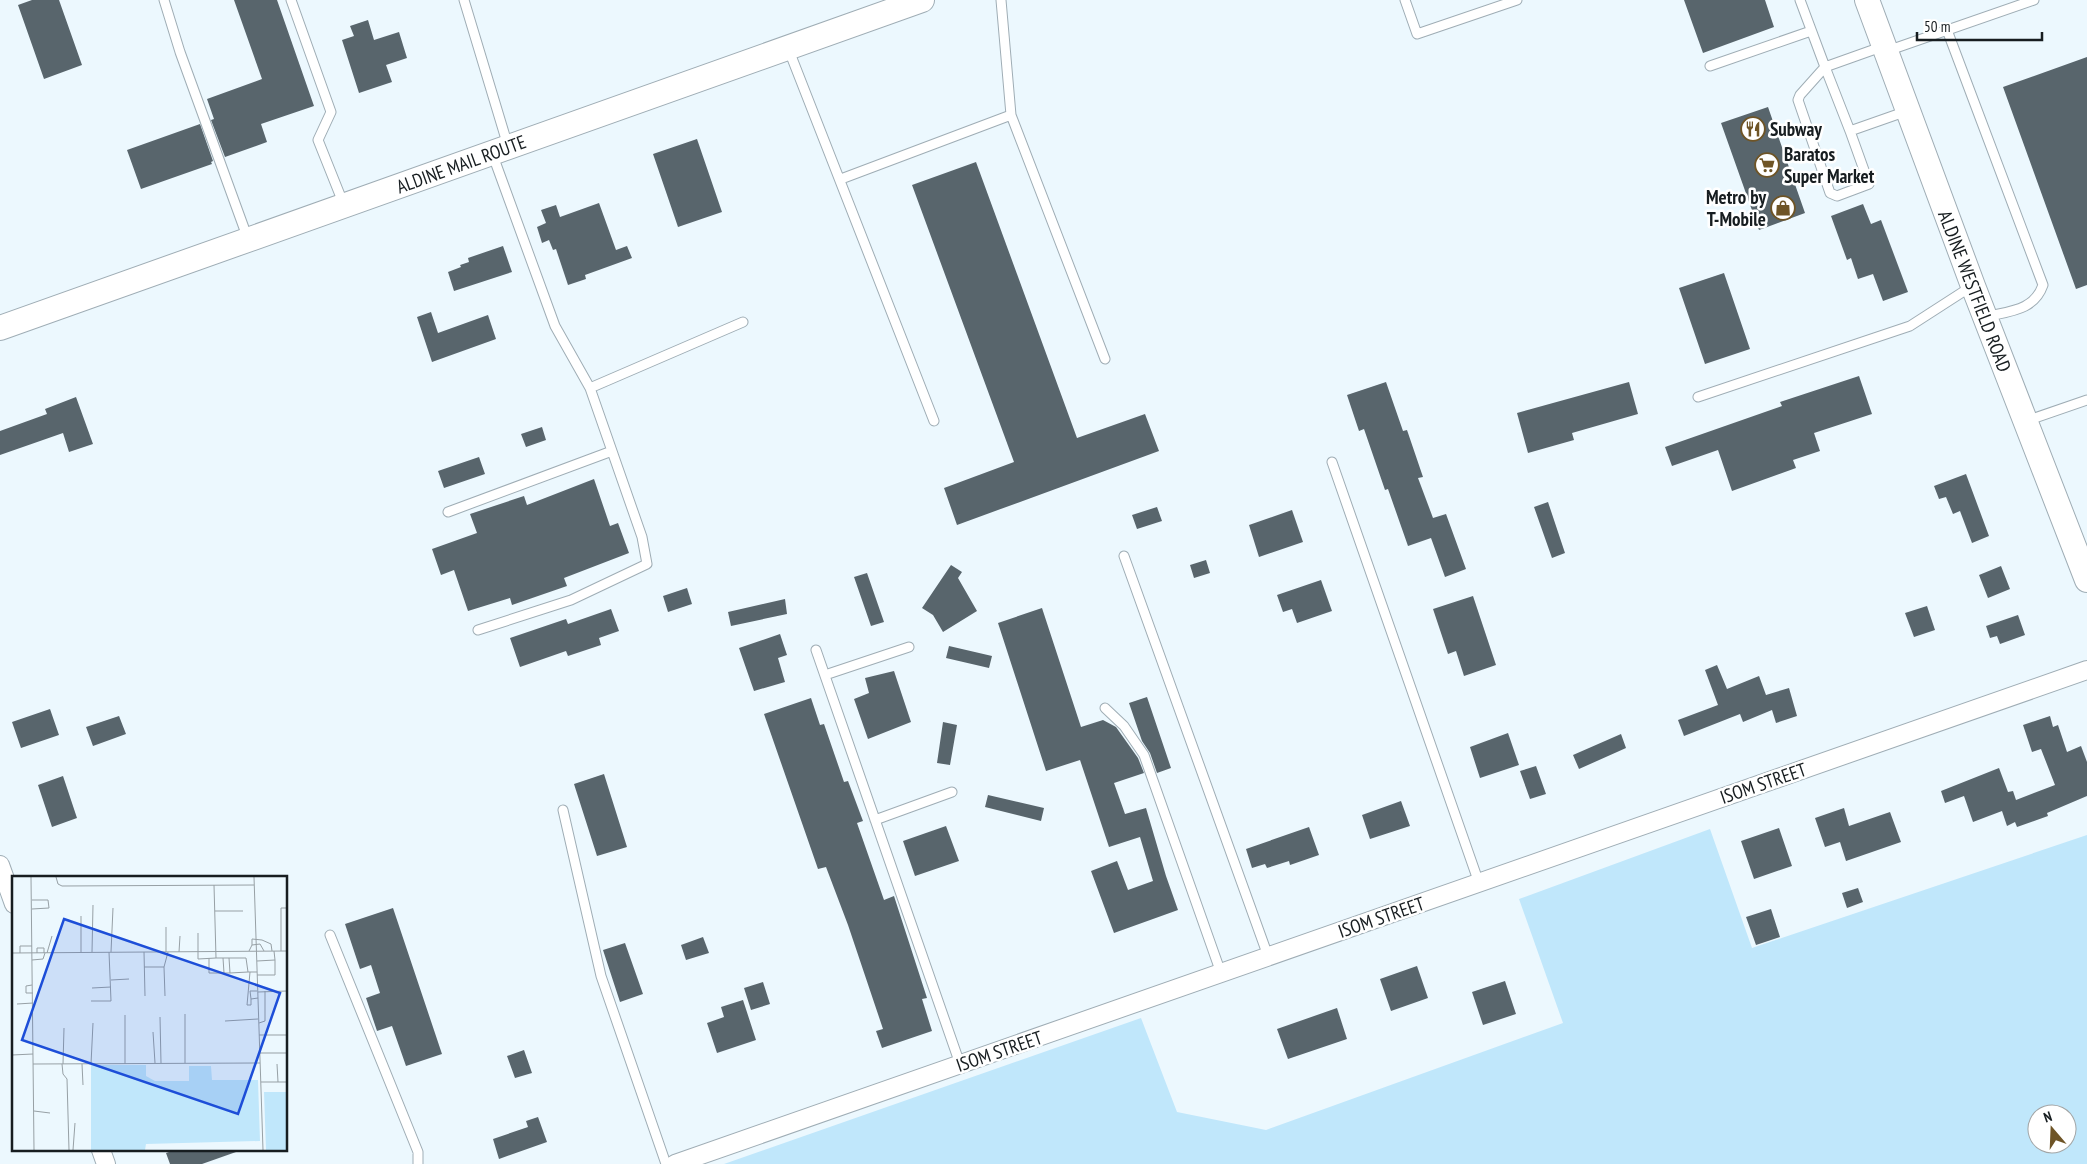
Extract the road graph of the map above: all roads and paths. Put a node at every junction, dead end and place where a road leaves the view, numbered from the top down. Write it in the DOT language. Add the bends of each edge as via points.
graph roads {
  1 [pos="164,0"];
  2 [pos="291,0"];
  3 [pos="464,0"];
  4 [pos="922,0"];
  5 [pos="1001,0"];
  6 [pos="1405,0"];
  7 [pos="1517,0"];
  8 [pos="1800,0"];
  9 [pos="1867,0"];
  10 [pos="2034,0"];
  11 [pos="1948,30"];
  12 [pos="1811,31"];
  13 [pos="788,47"];
  14 [pos="1885,49"];
  15 [pos="1710,66"];
  16 [pos="1825,67"];
  17 [pos="1908,110"];
  18 [pos="1011,115"];
  19 [pos="1850,131"];
  20 [pos="500,150"];
  21 [pos="841,179"];
  22 [pos="344,205"];
  23 [pos="248,240"];
  24 [pos="1973,286"];
  25 [pos="1985,318"];
  26 [pos="744,322"];
  27 [pos="0,328"];
  28 [pos="1105,359"];
  29 [pos="590,388"];
  30 [pos="1698,397"];
  31 [pos="2087,400"];
  32 [pos="934,421"];
  33 [pos="2026,421"];
  34 [pos="612,451"];
  35 [pos="1332,462"];
  36 [pos="448,512"];
  37 [pos="1124,556"];
  38 [pos="2086,575"];
  39 [pos="478,630"];
  40 [pos="909,646"];
  41 [pos="816,650"];
  42 [pos="2087,670"];
  43 [pos="825,675"];
  44 [pos="1104,708"];
  45 [pos="952,792"];
  46 [pos="563,810"];
  47 [pos="875,820"];
  48 [pos="0,865"];
  49 [pos="1479,883"];
  50 [pos="12,898"];
  51 [pos="330,934"];
  52 [pos="1268,956"];
  53 [pos="1221,973"];
  54 [pos="960,1064"];
  55 [pos="418,1164"];
  56 [pos="666,1164"];
  57 [pos="675,1164"];
  1 -- 23 [label="lane"];
  2 -- 22 [label="lane" via="331,112 318,140"];
  3 -- 20 [label="lane"];
  4 -- 13 [label="main road, ALDINE MAIL ROUTE"];
  5 -- 18 [label="lane"];
  6 -- 7 [label="lane" via="1417,34"];
  8 -- 12 [label="lane"];
  9 -- 14 [label="main road, ALDINE WESTFIELD ROAD"];
  10 -- 11 [label="lane"];
  11 -- 14 [label="lane"];
  11 -- 25 [label="lane" via="2043,285 2032,304"];
  12 -- 15 [label="lane"];
  12 -- 16 [label="lane"];
  13 -- 20 [label="main road, ALDINE MAIL ROUTE"];
  13 -- 21 [label="lane"];
  14 -- 16 [label="lane"];
  14 -- 17 [label="main road, ALDINE WESTFIELD ROAD"];
  16 -- 19 [label="lane"];
  16 -- 19 [label="lane" via="1798,100 1830,193 1837,196 1869,184"];
  17 -- 19 [label="lane"];
  17 -- 24 [label="main road, ALDINE WESTFIELD ROAD"];
  18 -- 21 [label="lane"];
  18 -- 28 [label="lane"];
  20 -- 22 [label="main road, ALDINE MAIL ROUTE"];
  20 -- 29 [label="lane" via="555,326"];
  21 -- 32 [label="lane"];
  22 -- 23 [label="main road, ALDINE MAIL ROUTE"];
  23 -- 27 [label="main road, ALDINE MAIL ROUTE"];
  24 -- 25 [label="main road, ALDINE WESTFIELD ROAD"];
  24 -- 30 [label="lane" via="1910,326"];
  25 -- 33 [label="main road, ALDINE WESTFIELD ROAD"];
  26 -- 29 [label="lane"];
  29 -- 34 [label="lane"];
  31 -- 33 [label="lane"];
  33 -- 38 [label="main road, ALDINE WESTFIELD ROAD"];
  34 -- 36 [label="lane"];
  34 -- 39 [label="lane" via="648,564 571,600"];
  35 -- 49 [label="lane"];
  37 -- 52 [label="lane"];
  40 -- 43 [label="lane"];
  41 -- 43 [label="lane"];
  42 -- 49 [label="street, ISOM STREET"];
  43 -- 47 [label="lane"];
  44 -- 53 [label="lane" via="1124,726 1144,755"];
  45 -- 47 [label="lane"];
  46 -- 56 [label="lane" via="601,976"];
  47 -- 54 [label="lane"];
  48 -- 50 [label="street"];
  49 -- 52 [label="street, ISOM STREET"];
  51 -- 55 [label="lane" via="418,1152"];
  52 -- 53 [label="street, ISOM STREET"];
  53 -- 54 [label="street, ISOM STREET"];
  54 -- 57 [label="street, ISOM STREET"];
}
